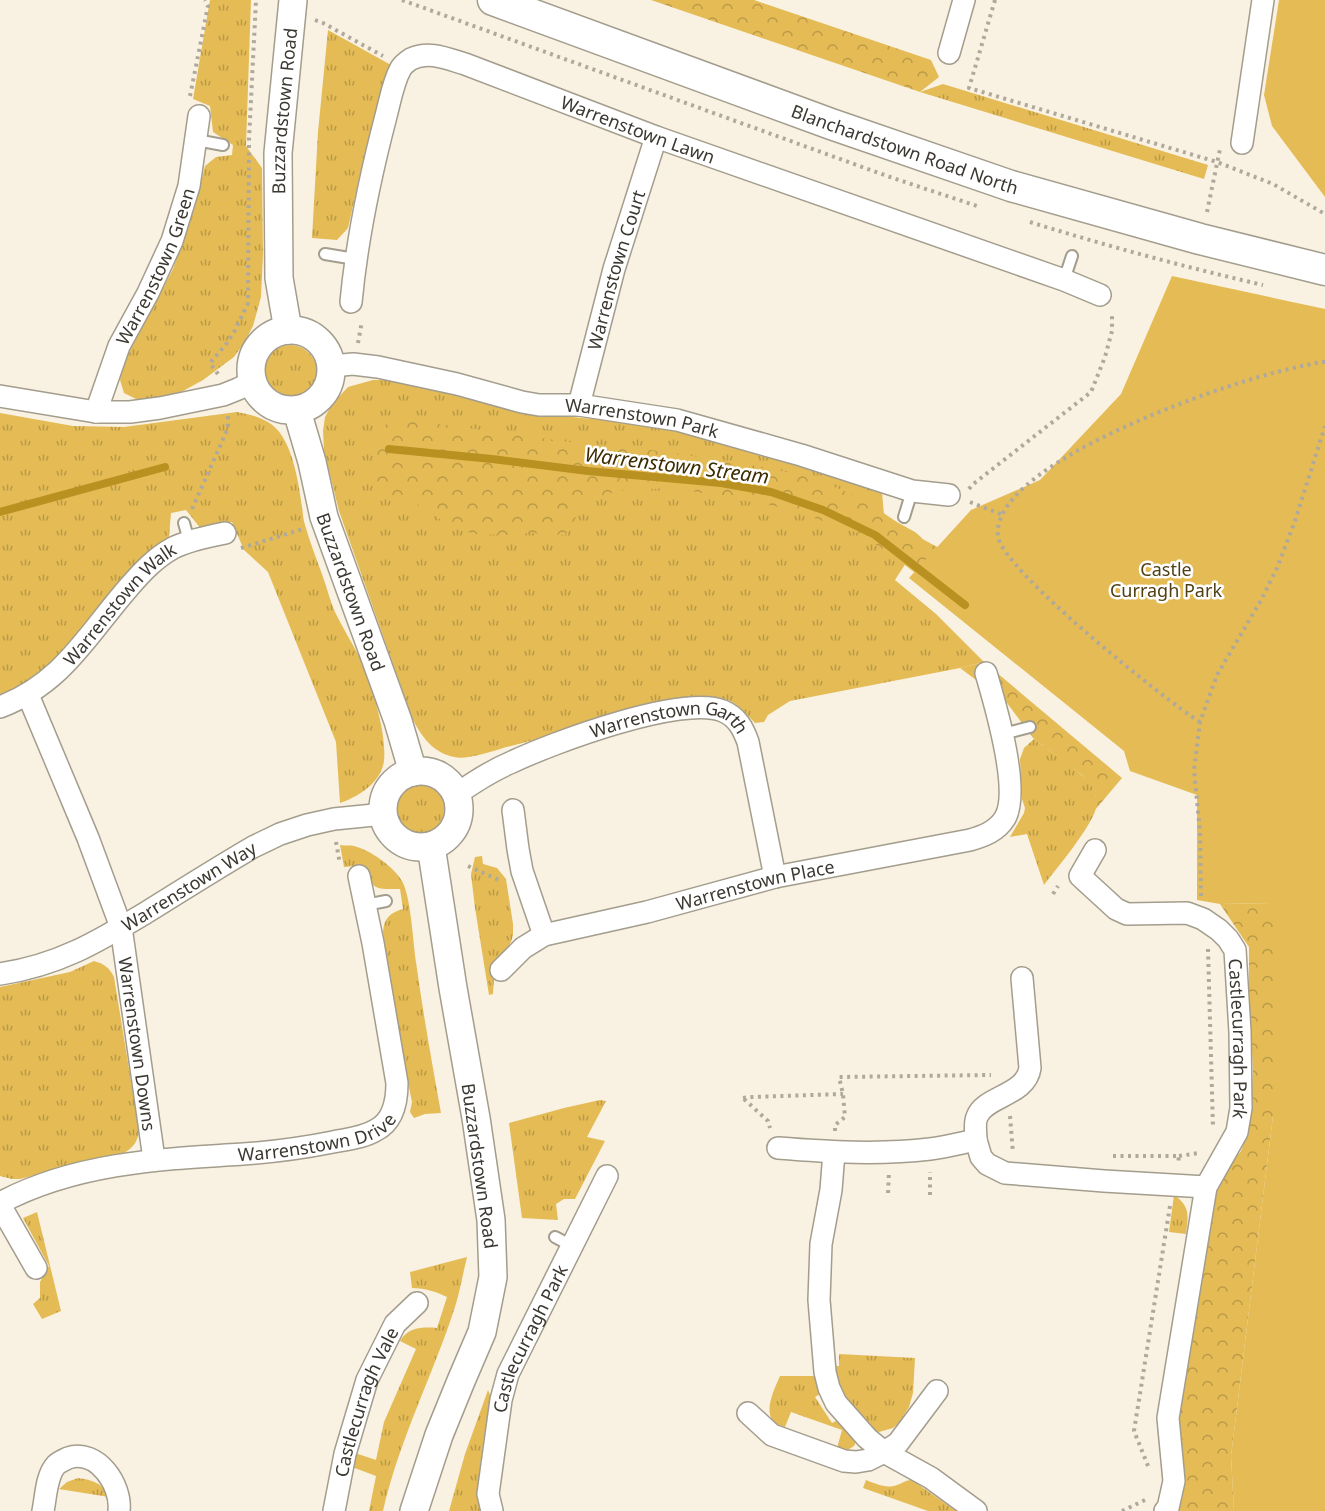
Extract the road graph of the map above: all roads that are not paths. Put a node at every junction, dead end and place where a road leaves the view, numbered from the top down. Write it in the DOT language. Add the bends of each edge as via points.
graph roads {
  1 [pos="493,0"];
  2 [pos="964,0"];
  3 [pos="1263,0"];
  4 [pos="292,6"];
  5 [pos="949,53"];
  6 [pos="193,110"];
  7 [pos="656,137"];
  8 [pos="196,140"];
  9 [pos="1242,144"];
  10 [pos="223,145"];
  11 [pos="325,254"];
  12 [pos="1072,256"];
  13 [pos="355,259"];
  14 [pos="1325,270"];
  15 [pos="1064,280"];
  16 [pos="1101,295"];
  17 [pos="357,309"];
  18 [pos="288,330"];
  19 [pos="332,366"];
  20 [pos="252,381"];
  21 [pos="0,396"];
  22 [pos="579,405"];
  23 [pos="297,411"];
  24 [pos="96,412"];
  25 [pos="912,491"];
  26 [pos="956,497"];
  27 [pos="904,517"];
  28 [pos="232,541"];
  29 [pos="986,673"];
  30 [pos="28,695"];
  31 [pos="0,707"];
  32 [pos="1030,727"];
  33 [pos="1003,734"];
  34 [pos="413,771"];
  35 [pos="457,794"];
  36 [pos="513,810"];
  37 [pos="384,813"];
  38 [pos="431,846"];
  39 [pos="1095,850"];
  40 [pos="359,876"];
  41 [pos="775,877"];
  42 [pos="122,927"];
  43 [pos="544,935"];
  44 [pos="501,970"];
  45 [pos="0,974"];
  46 [pos="1022,978"];
  47 [pos="976,1140"];
  48 [pos="777,1148"];
  49 [pos="834,1152"];
  50 [pos="154,1159"];
  51 [pos="607,1176"];
  52 [pos="1206,1187"];
  53 [pos="0,1204"];
  54 [pos="36,1268"];
  55 [pos="417,1303"];
  56 [pos="937,1391"];
  57 [pos="748,1413"];
  58 [pos="884,1452"];
  59 [pos="1158,1504"];
  60 [pos="43,1511"];
  61 [pos="119,1511"];
  62 [pos="334,1511"];
  63 [pos="414,1511"];
  64 [pos="492,1511"];
  65 [pos="976,1511"];
  1 -- 14 [label="main road, Blanchardstown Road North" via="1011,186"];
  2 -- 5 [label="street"];
  3 -- 9 [label="street"];
  4 -- 18 [label="street, Buzzardstown Road" via="279,153 279,278"];
  6 -- 8 [label="street, Warrenstown Green"];
  7 -- 13 [label="street, Warrenstown Lawn" via="465,64 435,56 410,59 396,80"];
  7 -- 15 [label="street, Warrenstown Lawn"];
  7 -- 22 [label="street, Warrenstown Court" via="614,269"];
  8 -- 10 [label="lane"];
  8 -- 24 [label="street, Warrenstown Green" via="189,186 172,241 119,346"];
  11 -- 13 [label="lane"];
  12 -- 15 [label="lane"];
  13 -- 17 [label="street"];
  15 -- 16 [label="street, Warrenstown Lawn"];
  18 -- 19 [label="street" via="312,335 322,343"];
  18 -- 20 [label="street" via="262,341 251,366"];
  19 -- 22 [label="street, Warrenstown Park" via="378,367 539,405"];
  19 -- 23 [label="street" via="327,390 319,400"];
  20 -- 23 [label="street" via="256,391 274,407"];
  20 -- 24 [label="street" via="223,395 160,408"];
  21 -- 24 [label="street"];
  22 -- 25 [label="street, Warrenstown Park" via="676,420"];
  23 -- 34 [label="street, Buzzardstown Road" via="324,517"];
  25 -- 26 [label="street, Warrenstown Park"];
  25 -- 27 [label="lane"];
  28 -- 30 [label="street, Warrenstown Walk" via="187,532 148,566 69,661"];
  29 -- 33 [label="street"];
  30 -- 31 [label="street, Warrenstown Walk"];
  30 -- 42 [label="street"];
  32 -- 33 [label="lane"];
  33 -- 41 [label="street, Warrenstown Place" via="1011,795 1004,820 994,831 970,840"];
  34 -- 35 [label="street" via="444,778"];
  34 -- 37 [label="street" via="394,782 387,792"];
  35 -- 38 [label="street" via="458,820 452,832"];
  35 -- 41 [label="street, Warrenstown Garth" via="510,763 616,723 692,708 722,710 743,727 748,741"];
  36 -- 43 [label="street" via="525,883"];
  37 -- 38 [label="street" via="395,836 418,847"];
  37 -- 42 [label="street, Warrenstown Way" via="334,819 280,834"];
  38 -- 63 [label="street, Buzzardstown Road" via="491,1220 493,1277 482,1332 439,1435"];
  39 -- 52 [label="street, Castlecurragh Park" via="1080,876 1116,909 1127,914 1187,913 1219,930 1235,950 1241,1108 1237,1132"];
  40 -- 50 [label="street, Warrenstown Drive" via="376,903 397,1083 396,1104 387,1121 355,1138 300,1148"];
  41 -- 43 [label="street, Warrenstown Place"];
  42 -- 45 [label="street, Warrenstown Way" via="50,963"];
  42 -- 50 [label="street, Warrenstown Downs"];
  43 -- 44 [label="street, Warrenstown Place" via="523,948"];
  46 -- 47 [label="street" via="1029,1074 1025,1082 978,1114"];
  47 -- 49 [label="street" via="930,1149"];
  47 -- 52 [label="street" via="987,1164 1005,1173"];
  48 -- 49 [label="street"];
  49 -- 58 [label="street" via="820,1266 825,1372 836,1403"];
  50 -- 53 [label="street, Warrenstown Drive" via="65,1176"];
  51 -- 64 [label="street, Castlecurragh Park" via="564,1241 508,1374 488,1494"];
  52 -- 59 [label="street, Castlecurragh Park" via="1168,1418 1174,1480 1168,1508"];
  53 -- 54 [label="street, Warrenstown Drive"];
  55 -- 62 [label="street, Castlecurragh Vale" via="395,1324 367,1380 345,1454"];
  56 -- 58 [label="street" via="898,1443"];
  57 -- 58 [label="street" via="772,1435 844,1461 868,1460"];
  58 -- 65 [label="street"];
  60 -- 61 [label="street" via="56,1465 72,1457 86,1456 105,1469 118,1495"];
}
